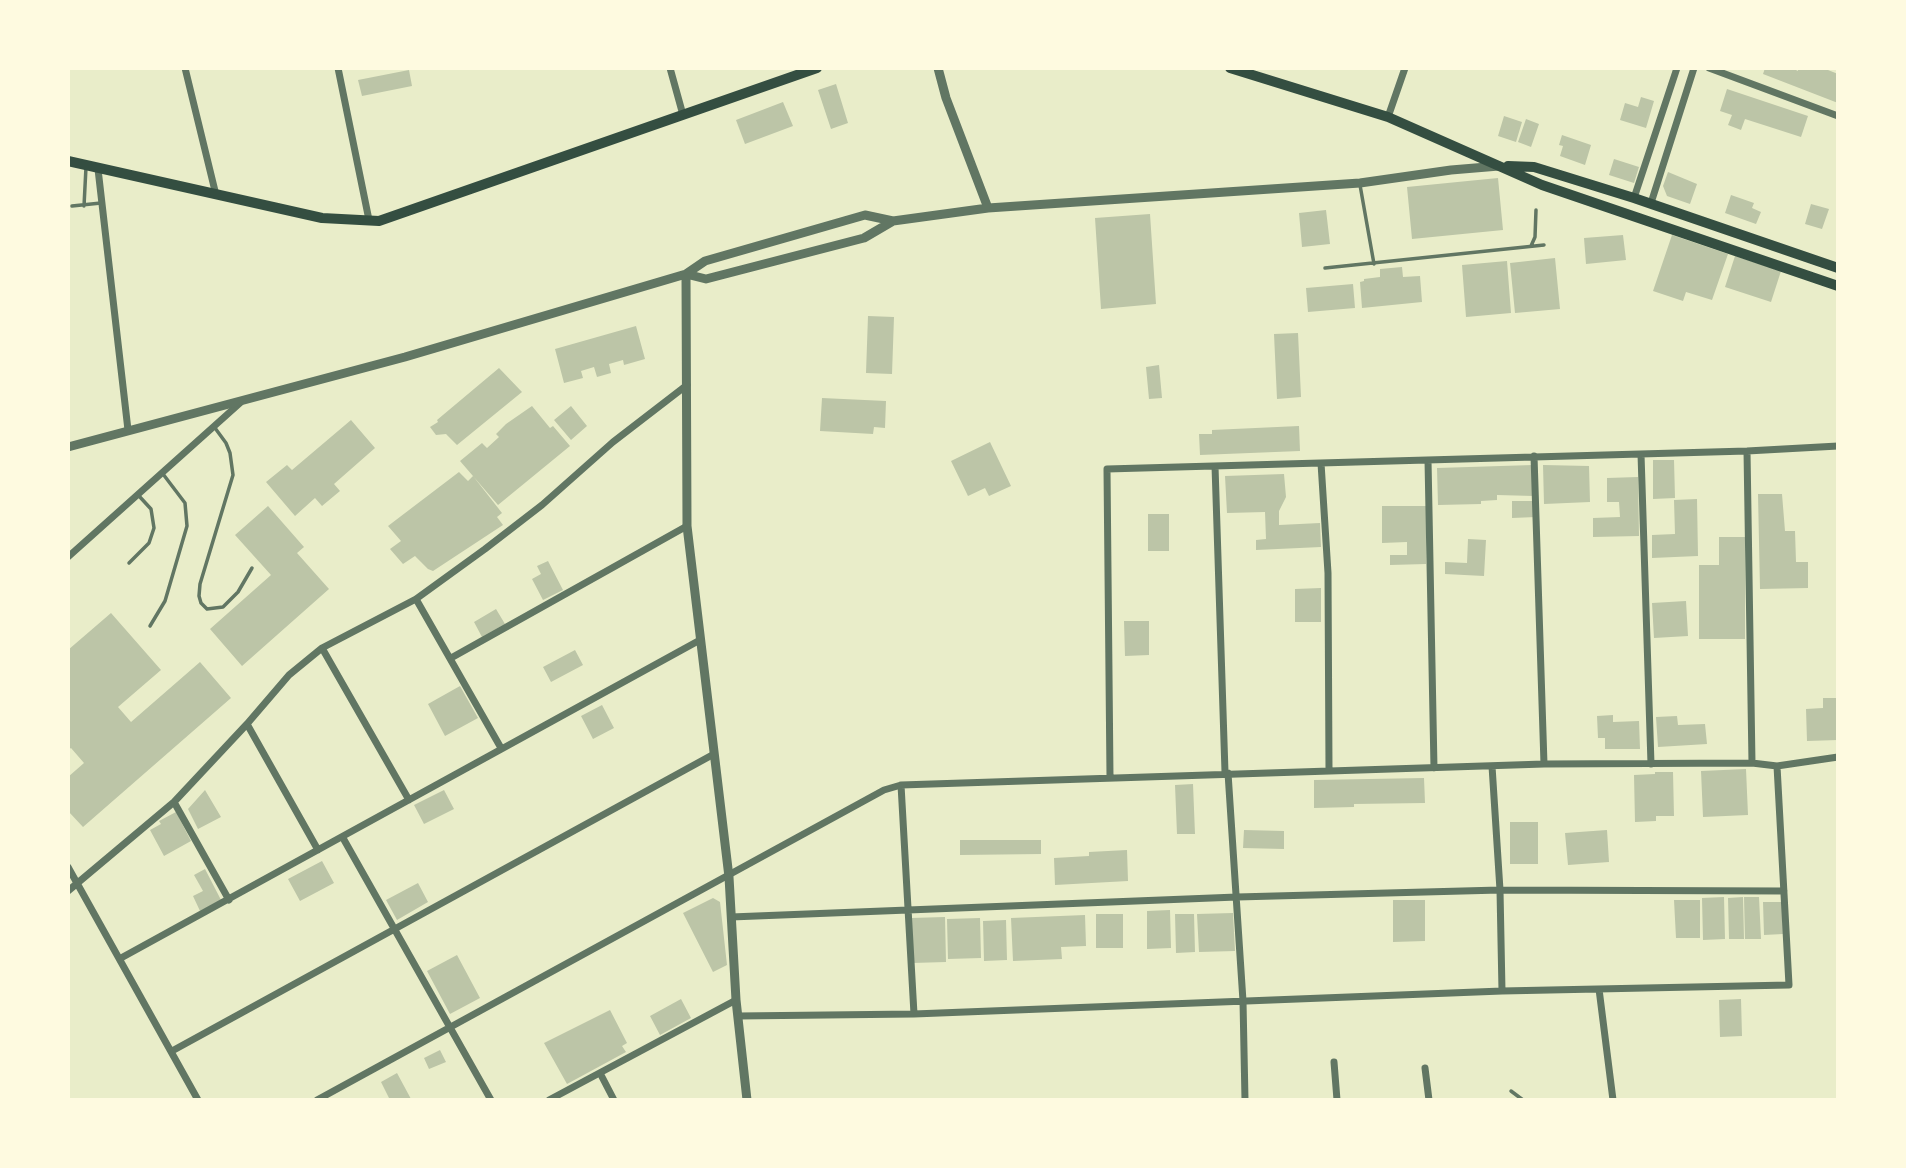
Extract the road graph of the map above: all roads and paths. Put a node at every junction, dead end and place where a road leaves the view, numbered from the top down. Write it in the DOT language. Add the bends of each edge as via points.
graph roads {
  1 [pos="185,68"];
  2 [pos="338,68"];
  3 [pos="670,68"];
  4 [pos="817,68"];
  5 [pos="938,68"];
  6 [pos="1230,68"];
  7 [pos="1405,68"];
  8 [pos="1677,68"];
  9 [pos="1694,68"];
  10 [pos="1709,68"];
  11 [pos="683,115"];
  12 [pos="1838,116"];
  13 [pos="1388,117"];
  14 [pos="68,161"];
  15 [pos="86,166"];
  16 [pos="1501,166"];
  17 [pos="98,169"];
  18 [pos="1360,183"];
  19 [pos="216,195"];
  20 [pos="1634,198"];
  21 [pos="102,203"];
  22 [pos="1651,203"];
  23 [pos="72,206"];
  24 [pos="84,206"];
  25 [pos="988,208"];
  26 [pos="1536,210"];
  27 [pos="369,220"];
  28 [pos="893,221"];
  29 [pos="1544,245"];
  30 [pos="1531,246"];
  31 [pos="1374,264"];
  32 [pos="1325,268"];
  33 [pos="1838,268"];
  34 [pos="686,274"];
  35 [pos="1838,286"];
  36 [pos="687,385"];
  37 [pos="240,403"];
  38 [pos="213,427"];
  39 [pos="128,430"];
  40 [pos="1838,446"];
  41 [pos="68,447"];
  42 [pos="1747,451"];
  43 [pos="1641,454"];
  44 [pos="1534,456"];
  45 [pos="1428,460"];
  46 [pos="1321,463"];
  47 [pos="1216,466"];
  48 [pos="162,473"];
  49 [pos="138,494"];
  50 [pos="687,526"];
  51 [pos="68,557"];
  52 [pos="129,563"];
  53 [pos="252,568"];
  54 [pos="416,599"];
  55 [pos="150,625"];
  56 [pos="700,640"];
  57 [pos="322,648"];
  58 [pos="451,657"];
  59 [pos="247,724"];
  60 [pos="501,748"];
  61 [pos="714,754"];
  62 [pos="1838,757"];
  63 [pos="1752,763"];
  64 [pos="1545,764"];
  65 [pos="1651,764"];
  66 [pos="1492,766"];
  67 [pos="1777,766"];
  68 [pos="1434,768"];
  69 [pos="1329,770"];
  70 [pos="1226,773"];
  71 [pos="1110,777"];
  72 [pos="901,785"];
  73 [pos="409,800"];
  74 [pos="174,802"];
  75 [pos="343,838"];
  76 [pos="318,850"];
  77 [pos="68,867"];
  78 [pos="729,877"];
  79 [pos="77,882"];
  80 [pos="1500,890"];
  81 [pos="68,891"];
  82 [pos="1784,891"];
  83 [pos="1237,897"];
  84 [pos="229,900"];
  85 [pos="906,909"];
  86 [pos="731,917"];
  87 [pos="394,928"];
  88 [pos="121,958"];
  89 [pos="1599,989"];
  90 [pos="1502,991"];
  91 [pos="736,1000"];
  92 [pos="1243,1001"];
  93 [pos="914,1014"];
  94 [pos="738,1016"];
  95 [pos="450,1028"];
  96 [pos="172,1051"];
  97 [pos="1334,1062"];
  98 [pos="1425,1068"];
  99 [pos="600,1073"];
  100 [pos="1511,1091"];
  101 [pos="198,1100"];
  102 [pos="317,1100"];
  103 [pos="491,1100"];
  104 [pos="549,1100"];
  105 [pos="614,1100"];
  106 [pos="747,1100"];
  107 [pos="1245,1100"];
  108 [pos="1337,1100"];
  109 [pos="1429,1100"];
  110 [pos="1523,1100"];
  111 [pos="1613,1100"];
  1 -- 19 [label="street"];
  2 -- 27 [label="street"];
  3 -- 11 [label="street"];
  4 -- 11 [label="highway"];
  5 -- 25 [label="street"];
  6 -- 13 [label="highway"];
  7 -- 13 [label="street"];
  8 -- 20 [label="street"];
  9 -- 22 [label="street"];
  10 -- 12 [label="street"];
  11 -- 27 [label="highway"];
  13 -- 16 [label="highway"];
  14 -- 15 [label="highway"];
  15 -- 17 [label="highway"];
  15 -- 24 [label="lane"];
  16 -- 18 [label="street"];
  16 -- 20 [label="highway" via="1534,167"];
  16 -- 35 [label="highway" via="1542,185"];
  17 -- 19 [label="highway"];
  17 -- 21 [label="street"];
  18 -- 25 [label="street"];
  18 -- 31 [label="lane"];
  19 -- 27 [label="highway" via="322,218"];
  20 -- 22 [label="highway"];
  21 -- 24 [label="lane"];
  21 -- 39 [label="street"];
  22 -- 33 [label="highway"];
  23 -- 24 [label="lane"];
  25 -- 28 [label="street"];
  26 -- 30 [label="lane"];
  28 -- 34 [label="street" via="864,238 719,276 706,279"];
  28 -- 34 [label="street" via="865,215 705,261"];
  29 -- 30 [label="lane"];
  30 -- 31 [label="lane"];
  31 -- 32 [label="lane"];
  34 -- 36 [label="street"];
  34 -- 37 [label="street"];
  36 -- 50 [label="street"];
  36 -- 54 [label="street" via="542,505"];
  37 -- 38 [label="street"];
  37 -- 39 [label="street"];
  38 -- 48 [label="street"];
  38 -- 53 [label="lane" via="226,443 233,475 200,584 201,603 207,609 223,607"];
  39 -- 41 [label="street"];
  40 -- 42 [label="street"];
  42 -- 43 [label="street"];
  42 -- 63 [label="street"];
  43 -- 44 [label="street"];
  43 -- 65 [label="street"];
  44 -- 45 [label="street"];
  44 -- 64 [label="street"];
  45 -- 46 [label="street"];
  45 -- 68 [label="street"];
  46 -- 47 [label="street"];
  46 -- 69 [label="street" via="1328,573"];
  47 -- 70 [label="street"];
  47 -- 71 [label="street" via="1107,469"];
  48 -- 49 [label="street"];
  48 -- 55 [label="lane" via="182,498 188,517 169,592"];
  49 -- 51 [label="street"];
  49 -- 52 [label="lane" via="151,509 154,528 149,544"];
  50 -- 56 [label="street"];
  50 -- 58 [label="street"];
  54 -- 57 [label="street"];
  54 -- 58 [label="street"];
  56 -- 60 [label="street"];
  56 -- 61 [label="street"];
  57 -- 59 [label="street" via="289,675"];
  57 -- 73 [label="street"];
  58 -- 60 [label="street"];
  59 -- 74 [label="street"];
  59 -- 76 [label="street"];
  60 -- 73 [label="street"];
  61 -- 78 [label="street"];
  61 -- 87 [label="street"];
  62 -- 67 [label="street"];
  63 -- 65 [label="street"];
  63 -- 67 [label="street"];
  64 -- 65 [label="street"];
  64 -- 66 [label="street"];
  66 -- 68 [label="street"];
  66 -- 80 [label="street"];
  67 -- 82 [label="street"];
  68 -- 69 [label="street"];
  69 -- 70 [label="street"];
  70 -- 71 [label="street"];
  70 -- 83 [label="street"];
  71 -- 72 [label="street"];
  72 -- 78 [label="street" via="884,790"];
  72 -- 85 [label="street"];
  73 -- 75 [label="street"];
  74 -- 79 [label="street"];
  74 -- 84 [label="street"];
  75 -- 76 [label="street"];
  75 -- 87 [label="street"];
  76 -- 84 [label="street"];
  77 -- 79 [label="street"];
  78 -- 86 [label="street"];
  78 -- 95 [label="street"];
  79 -- 81 [label="street"];
  79 -- 88 [label="street"];
  80 -- 82 [label="street"];
  80 -- 83 [label="street"];
  80 -- 90 [label="street"];
  82 -- 89 [label="street" via="1789,985"];
  83 -- 85 [label="street"];
  83 -- 92 [label="street"];
  84 -- 88 [label="street"];
  85 -- 86 [label="street"];
  85 -- 93 [label="street"];
  86 -- 91 [label="street"];
  87 -- 95 [label="street"];
  87 -- 96 [label="street"];
  88 -- 96 [label="street"];
  89 -- 90 [label="street"];
  89 -- 111 [label="street"];
  90 -- 92 [label="street"];
  91 -- 94 [label="street"];
  91 -- 99 [label="street"];
  92 -- 93 [label="street"];
  92 -- 107 [label="street"];
  93 -- 94 [label="street"];
  94 -- 106 [label="street"];
  95 -- 102 [label="street"];
  95 -- 103 [label="street"];
  96 -- 101 [label="street"];
  97 -- 108 [label="street"];
  98 -- 109 [label="street"];
  99 -- 104 [label="street"];
  99 -- 105 [label="street"];
  100 -- 110 [label="lane"];
}
